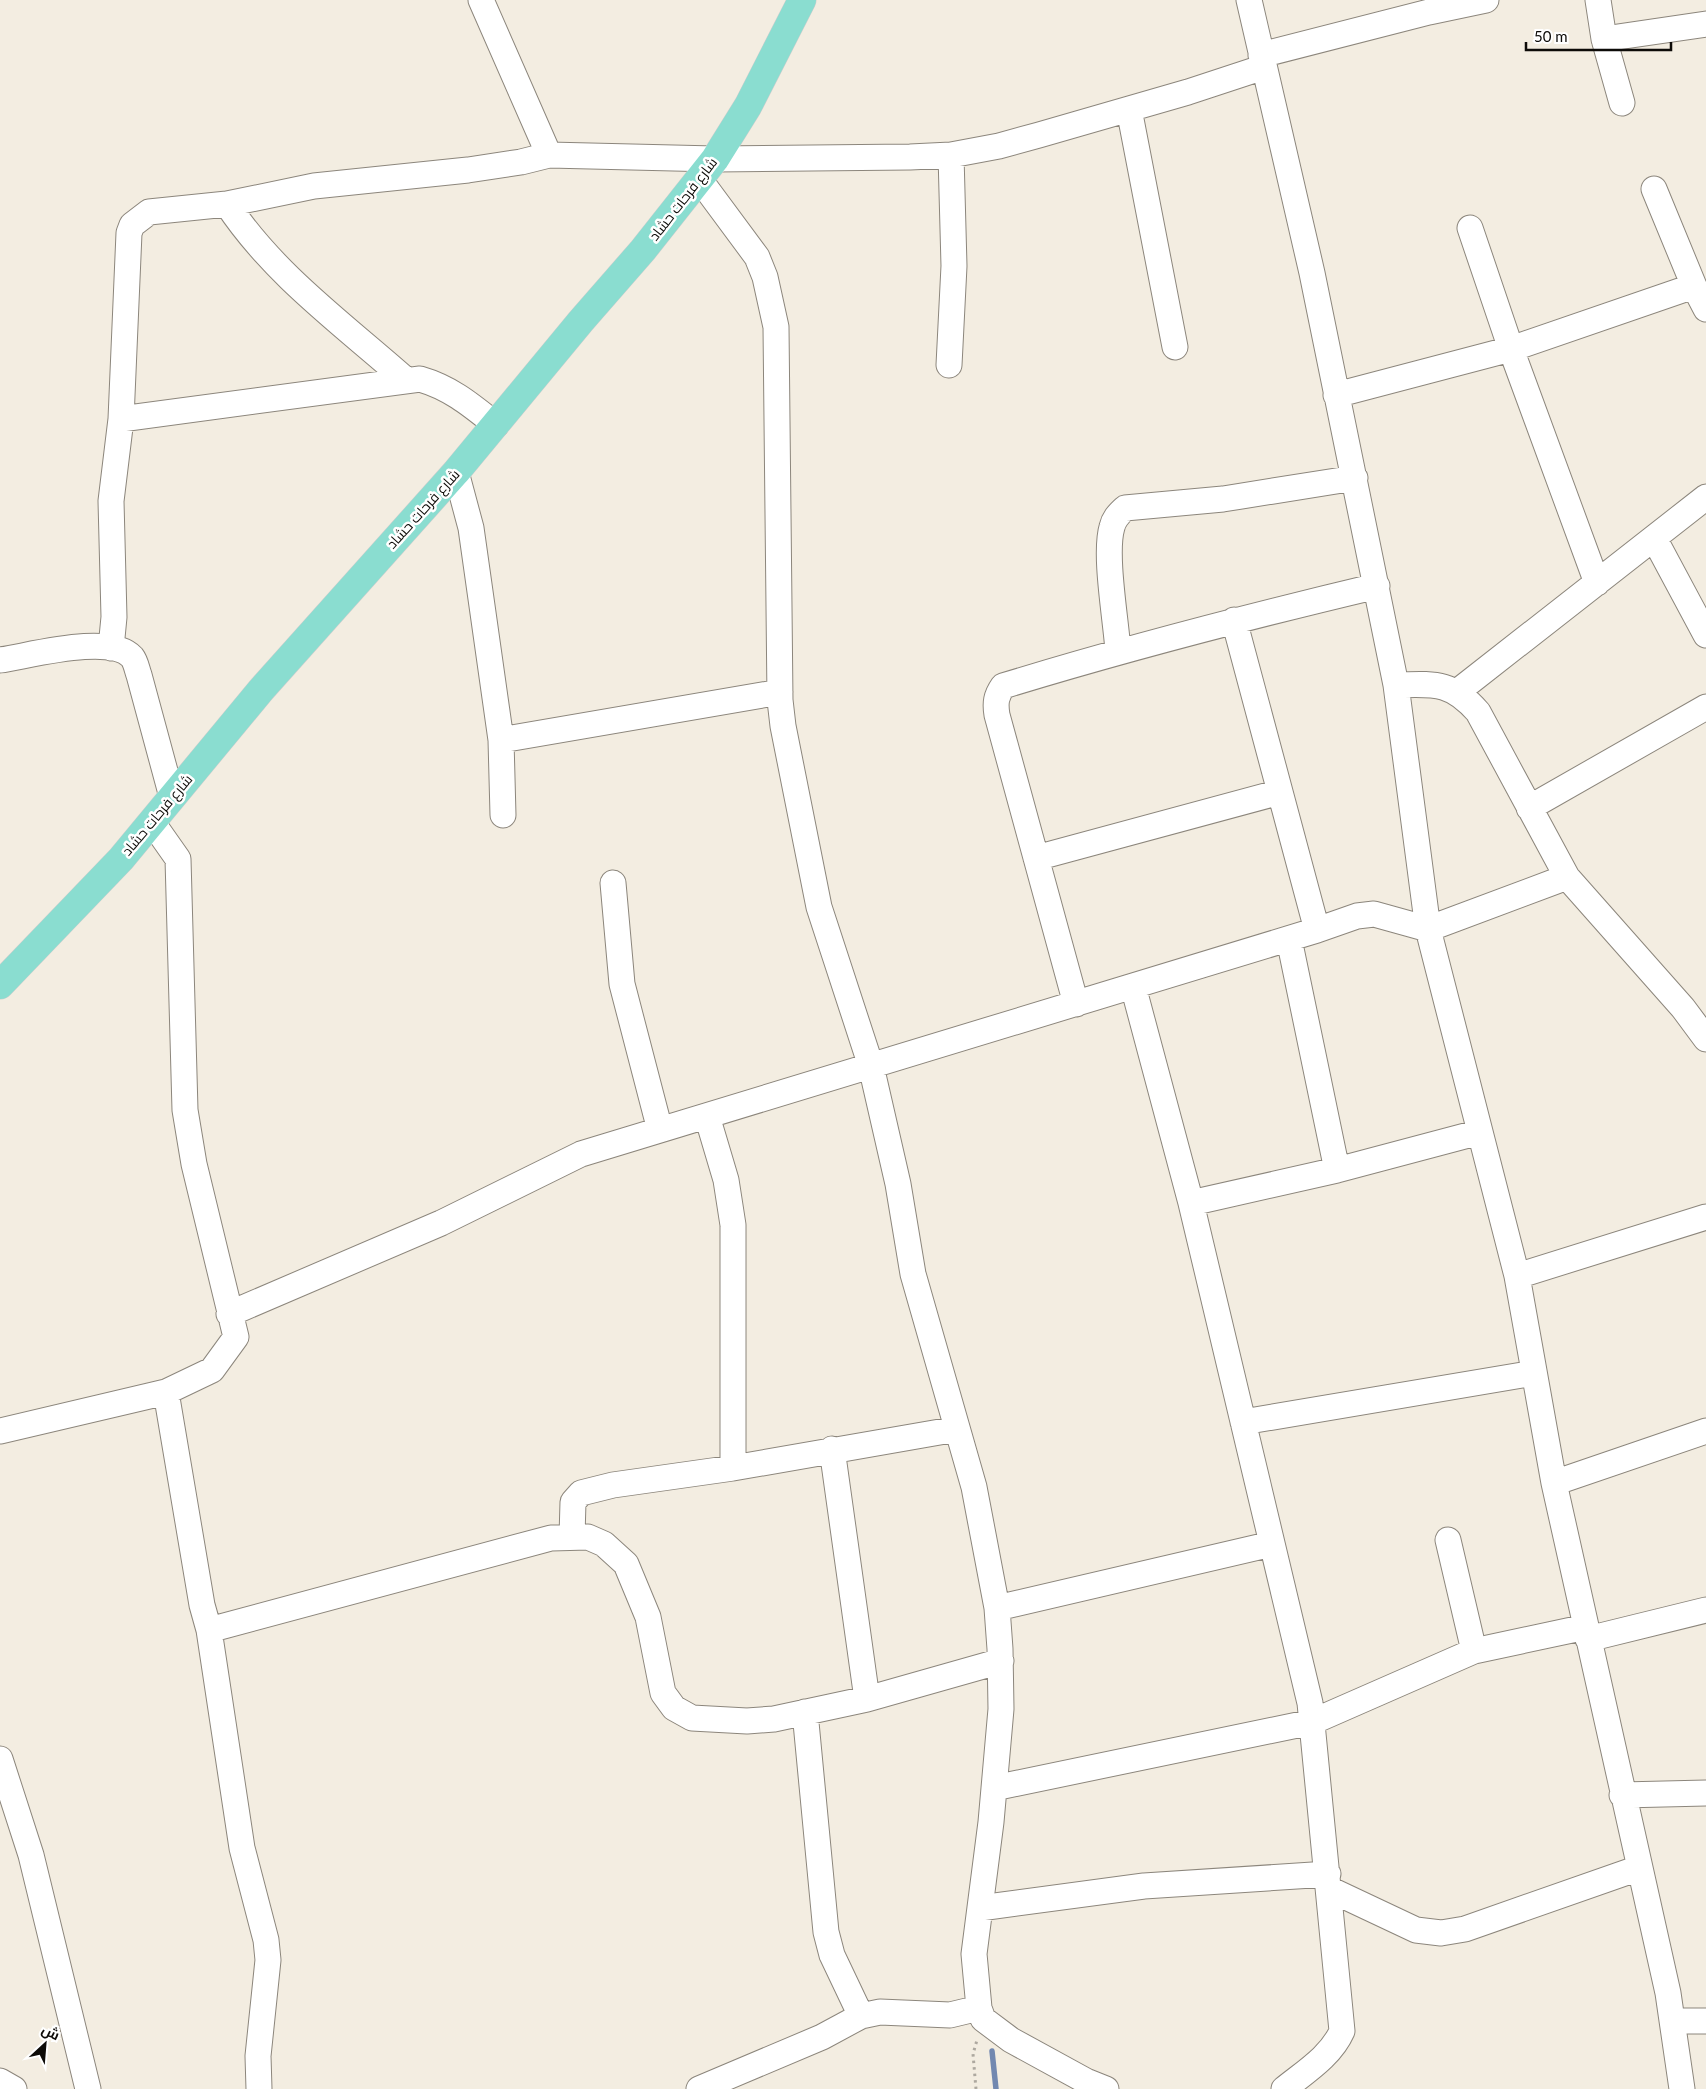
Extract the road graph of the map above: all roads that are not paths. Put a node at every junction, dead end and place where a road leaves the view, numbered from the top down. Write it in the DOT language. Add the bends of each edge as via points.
graph roads {
  1 [pos="481,0"];
  2 [pos="802,0"];
  3 [pos="1249,0"];
  4 [pos="1486,0"];
  5 [pos="1598,0"];
  6 [pos="1706,24"];
  7 [pos="1604,39"];
  8 [pos="1263,61"];
  9 [pos="1622,104"];
  10 [pos="1129,110"];
  11 [pos="550,155"];
  12 [pos="951,155"];
  13 [pos="708,170"];
  14 [pos="1654,190"];
  15 [pos="227,204"];
  16 [pos="1470,228"];
  17 [pos="1694,286"];
  18 [pos="1706,309"];
  19 [pos="1175,347"];
  20 [pos="1511,349"];
  21 [pos="949,365"];
  22 [pos="406,380"];
  23 [pos="1336,396"];
  24 [pos="121,419"];
  25 [pos="496,425"];
  26 [pos="456,472"];
  27 [pos="1356,478"];
  28 [pos="1706,497"];
  29 [pos="1654,538"];
  30 [pos="1597,583"];
  31 [pos="1376,586"];
  32 [pos="1234,620"];
  33 [pos="1706,635"];
  34 [pos="111,648"];
  35 [pos="1118,651"];
  36 [pos="0,660"];
  37 [pos="1396,685"];
  38 [pos="780,692"];
  39 [pos="1457,692"];
  40 [pos="1706,707"];
  41 [pos="501,740"];
  42 [pos="1280,792"];
  43 [pos="172,797"];
  44 [pos="1530,808"];
  45 [pos="503,815"];
  46 [pos="152,822"];
  47 [pos="1036,858"];
  48 [pos="1567,877"];
  49 [pos="613,882"];
  50 [pos="1428,929"];
  51 [pos="1317,930"];
  52 [pos="1289,939"];
  53 [pos="0,985"];
  54 [pos="1133,986"];
  55 [pos="1076,1004"];
  56 [pos="1706,1039"];
  57 [pos="872,1066"];
  58 [pos="707,1116"];
  59 [pos="660,1130"];
  60 [pos="1480,1132"];
  61 [pos="1337,1170"];
  62 [pos="1191,1203"];
  63 [pos="1706,1217"];
  64 [pos="1517,1276"];
  65 [pos="229,1314"];
  66 [pos="1534,1373"];
  67 [pos="166,1392"];
  68 [pos="1243,1422"];
  69 [pos="957,1429"];
  70 [pos="0,1431"];
  71 [pos="1706,1431"];
  72 [pos="832,1449"];
  73 [pos="733,1468"];
  74 [pos="1554,1482"];
  75 [pos="572,1538"];
  76 [pos="1448,1540"];
  77 [pos="1272,1544"];
  78 [pos="997,1608"];
  79 [pos="1706,1610"];
  80 [pos="209,1630"];
  81 [pos="1587,1633"];
  82 [pos="1474,1651"];
  83 [pos="1001,1661"];
  84 [pos="867,1699"];
  85 [pos="805,1712"];
  86 [pos="1312,1722"];
  87 [pos="0,1759"];
  88 [pos="994,1788"];
  89 [pos="1706,1793"];
  90 [pos="1622,1795"];
  91 [pos="1639,1868"];
  92 [pos="1328,1882"];
  93 [pos="980,1908"];
  94 [pos="981,2014"];
  95 [pos="861,2016"];
  96 [pos="1673,2021"];
  97 [pos="1706,2021"];
  98 [pos="0,2081"];
  99 [pos="1094,2086"];
  100 [pos="14,2089"];
  101 [pos="88,2089"];
  102 [pos="259,2089"];
  103 [pos="698,2089"];
  104 [pos="1284,2089"];
  105 [pos="1682,2089"];
  1 -- 11 [label="street"];
  2 -- 13 [label="main road, شارع فرحات حشاد" via="748,106"];
  3 -- 8 [label="street"];
  4 -- 8 [label="street"];
  5 -- 7 [label="street"];
  6 -- 7 [label="street"];
  7 -- 9 [label="street"];
  8 -- 10 [label="street"];
  8 -- 23 [label="street" via="1302,228"];
  10 -- 12 [label="street" via="999,146"];
  10 -- 19 [label="street"];
  11 -- 13 [label="street"];
  11 -- 15 [label="street" via="468,170 314,186"];
  12 -- 13 [label="street"];
  12 -- 21 [label="street" via="954,266"];
  13 -- 25 [label="main road, شارع فرحات حشاد"];
  13 -- 38 [label="street" via="757,257 776,327"];
  14 -- 17 [label="street"];
  15 -- 22 [label="street" via="240,224 280,269"];
  15 -- 24 [label="street" via="149,212 132,225 129,233"];
  16 -- 20 [label="street"];
  17 -- 18 [label="street"];
  17 -- 20 [label="street"];
  20 -- 23 [label="street"];
  20 -- 30 [label="street"];
  22 -- 24 [label="street"];
  22 -- 25 [label="street" via="420,379 441,385 460,395"];
  23 -- 27 [label="street"];
  24 -- 34 [label="street" via="111,501 114,617"];
  25 -- 26 [label="main road, شارع فرحات حشاد"];
  26 -- 41 [label="street" via="472,528"];
  26 -- 43 [label="main road, شارع فرحات حشاد" via="261,690"];
  27 -- 31 [label="street"];
  27 -- 35 [label="street" via="1223,499 1125,508 1116,516 1110,547"];
  28 -- 29 [label="street"];
  29 -- 30 [label="street"];
  29 -- 33 [label="street"];
  30 -- 39 [label="street"];
  31 -- 32 [label="street"];
  31 -- 37 [label="street"];
  32 -- 35 [label="street"];
  32 -- 42 [label="street"];
  34 -- 36 [label="street" via="101,646 41,652"];
  34 -- 43 [label="street" via="132,658 140,675"];
  35 -- 47 [label="street" via="1003,686 997,694 997,715"];
  37 -- 39 [label="street" via="1432,685"];
  37 -- 50 [label="street"];
  38 -- 41 [label="street"];
  38 -- 57 [label="street" via="783,726 819,907"];
  39 -- 44 [label="street" via="1478,712"];
  40 -- 44 [label="street"];
  41 -- 45 [label="street"];
  42 -- 47 [label="street"];
  42 -- 51 [label="street"];
  43 -- 46 [label="main road, شارع فرحات حشاد"];
  44 -- 48 [label="street"];
  46 -- 53 [label="main road, شارع فرحات حشاد" via="121,859"];
  46 -- 65 [label="street" via="178,859 185,1110 194,1164"];
  47 -- 55 [label="street"];
  48 -- 50 [label="street"];
  48 -- 56 [label="street" via="1683,1008"];
  49 -- 59 [label="street" via="622,984"];
  50 -- 51 [label="street" via="1374,914 1357,916"];
  50 -- 60 [label="street"];
  51 -- 52 [label="street"];
  52 -- 54 [label="street"];
  52 -- 61 [label="street"];
  54 -- 55 [label="street"];
  54 -- 62 [label="street"];
  55 -- 57 [label="street"];
  57 -- 58 [label="street"];
  57 -- 69 [label="street" via="898,1184 913,1274"];
  58 -- 59 [label="street"];
  58 -- 73 [label="street" via="726,1180 733,1224"];
  59 -- 65 [label="street" via="581,1154 441,1223"];
  60 -- 61 [label="street"];
  60 -- 64 [label="street"];
  61 -- 62 [label="street"];
  62 -- 68 [label="street"];
  63 -- 64 [label="street"];
  64 -- 66 [label="street"];
  65 -- 67 [label="street" via="236,1337 212,1370"];
  66 -- 68 [label="street"];
  66 -- 74 [label="street"];
  67 -- 70 [label="street"];
  67 -- 80 [label="street"];
  68 -- 77 [label="street"];
  69 -- 72 [label="street"];
  69 -- 78 [label="street" via="974,1487"];
  71 -- 74 [label="street"];
  72 -- 73 [label="street"];
  72 -- 84 [label="street"];
  73 -- 75 [label="street" via="613,1485 582,1493 573,1502"];
  74 -- 81 [label="street"];
  75 -- 80 [label="street" via="551,1538"];
  75 -- 85 [label="street" via="588,1537 604,1544 626,1564 648,1617 663,1693 674,1708 692,1718 718,1720 774,1719"];
  76 -- 82 [label="street"];
  77 -- 78 [label="street"];
  77 -- 86 [label="street"];
  78 -- 83 [label="street"];
  79 -- 81 [label="street"];
  80 -- 102 [label="street" via="242,1848 267,1946 258,2056"];
  81 -- 82 [label="street"];
  81 -- 90 [label="street"];
  82 -- 86 [label="street"];
  83 -- 84 [label="street"];
  83 -- 88 [label="street"];
  84 -- 85 [label="street"];
  85 -- 95 [label="street" via="826,1932 832,1955"];
  86 -- 88 [label="street"];
  86 -- 92 [label="street"];
  87 -- 101 [label="street" via="31,1855"];
  88 -- 93 [label="street"];
  89 -- 90 [label="street"];
  90 -- 91 [label="street"];
  91 -- 92 [label="street" via="1465,1929 1441,1933 1416,1930"];
  91 -- 96 [label="street"];
  92 -- 93 [label="street" via="1144,1886"];
  92 -- 104 [label="street" via="1342,2031 1326,2054"];
  93 -- 94 [label="street" via="974,1954"];
  94 -- 95 [label="street" via="880,2012"];
  94 -- 99 [label="street" via="1011,2040"];
  95 -- 103 [label="street" via="822,2037"];
  96 -- 97 [label="street"];
  96 -- 105 [label="street"];
  98 -- 100 [label="street"];
}
